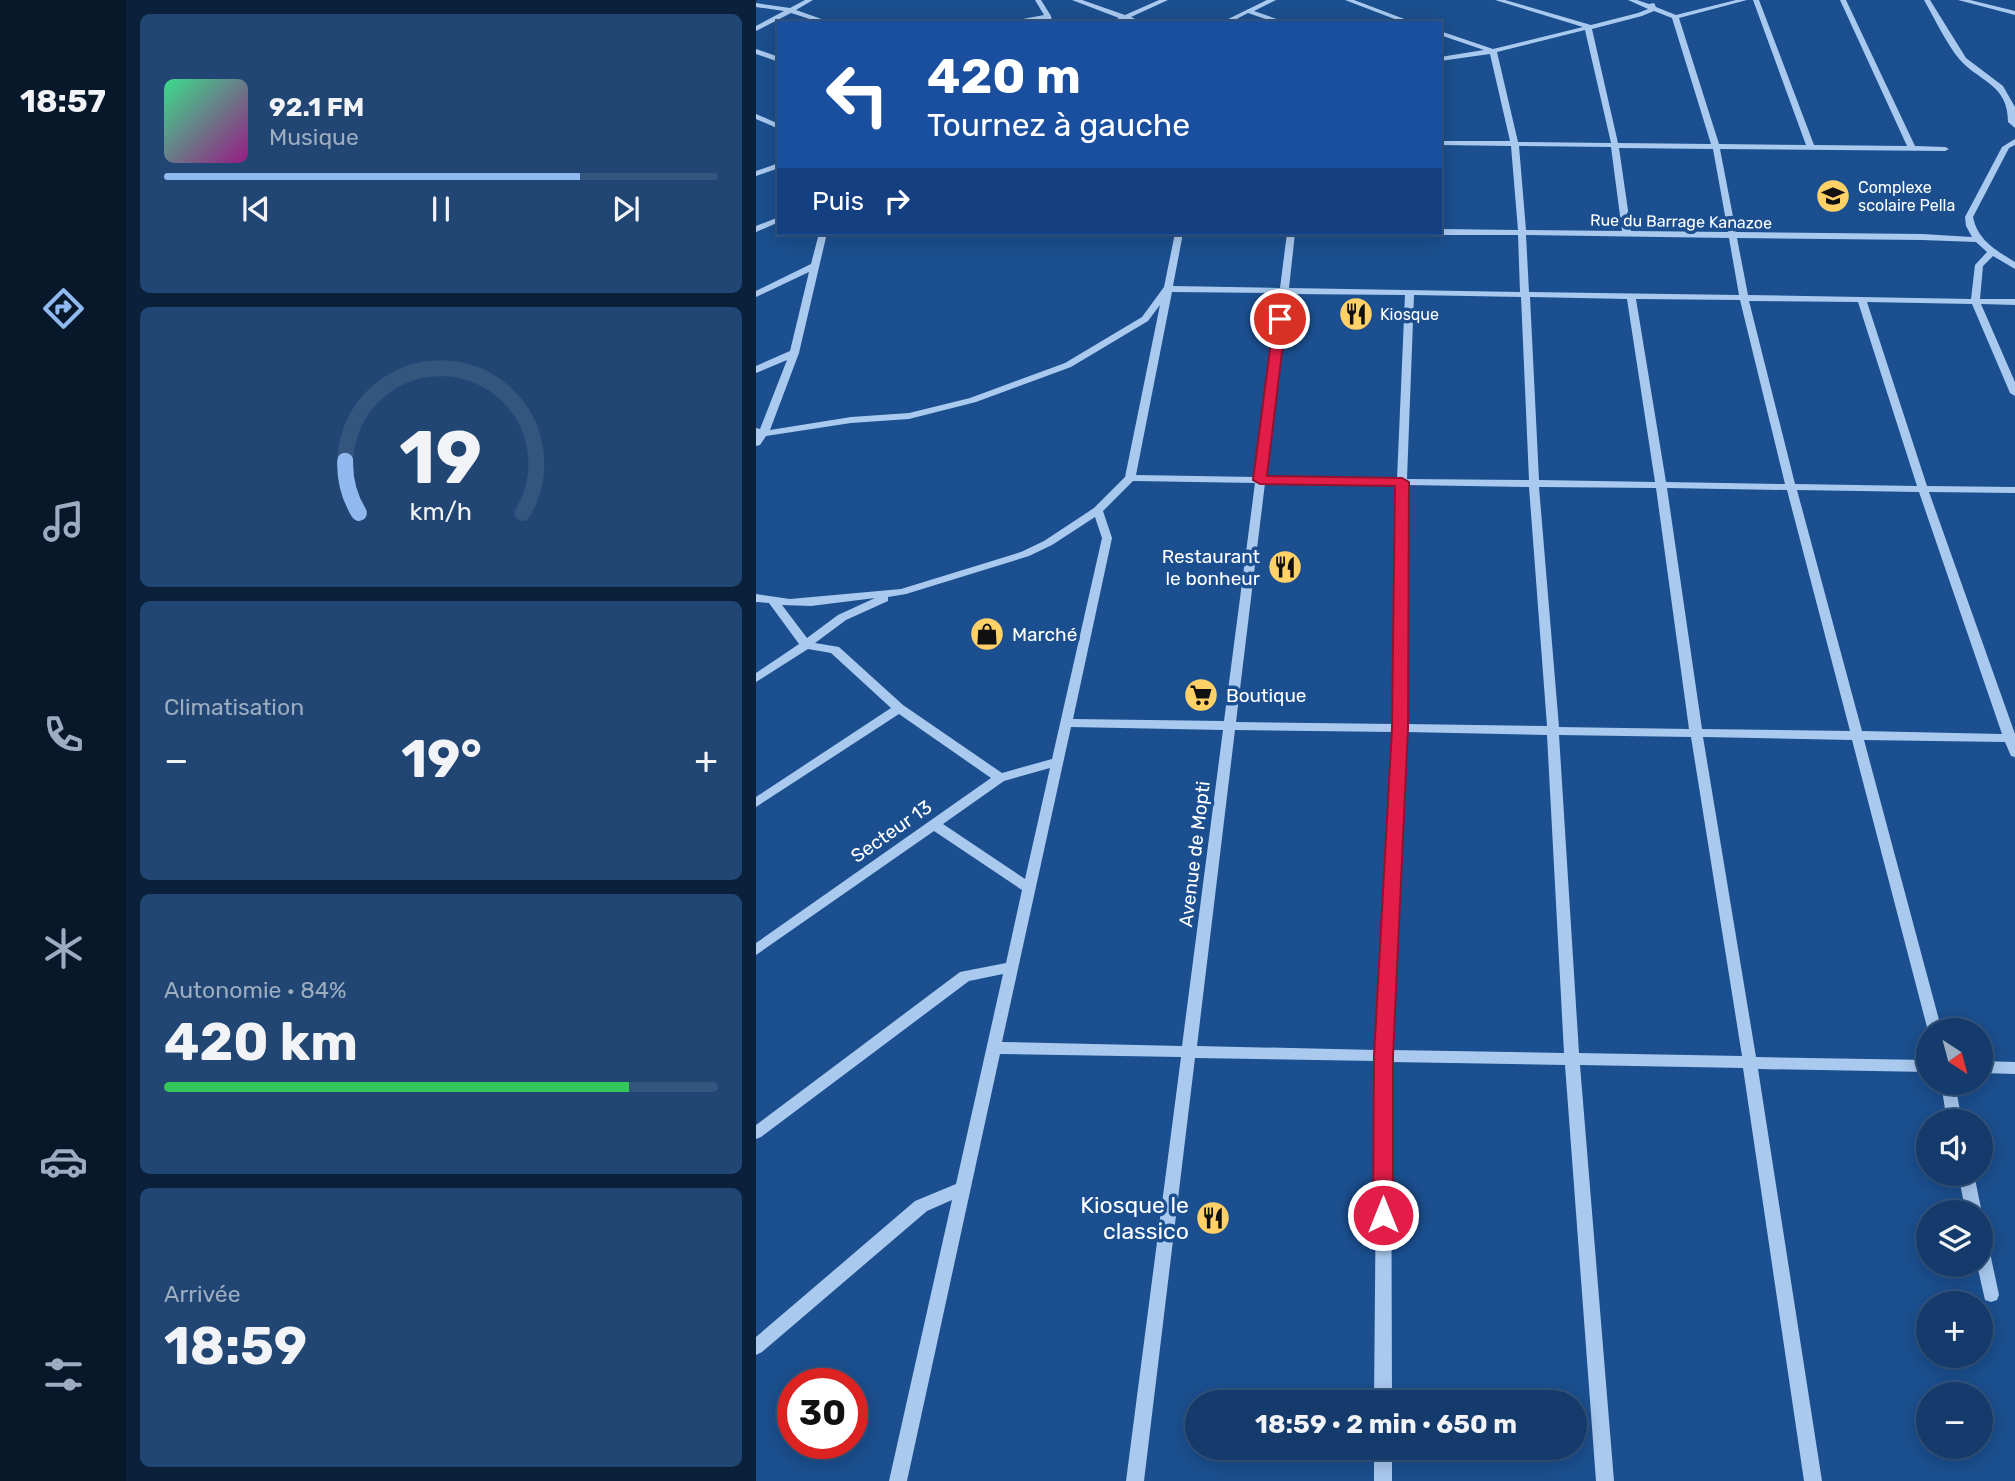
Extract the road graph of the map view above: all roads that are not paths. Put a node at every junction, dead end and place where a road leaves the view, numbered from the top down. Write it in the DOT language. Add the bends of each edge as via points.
graph roads {
  1 [pos="810,0"];
  2 [pos="1038,0"];
  3 [pos="1074,0"];
  4 [pos="1165,0"];
  5 [pos="1273,0"];
  6 [pos="1348,0"];
  7 [pos="1497,0"];
  8 [pos="1631,0"];
  9 [pos="1744,0"];
  10 [pos="1756,0"];
  11 [pos="1843,0"];
  12 [pos="1927,0"];
  13 [pos="1961,0"];
  14 [pos="756,5"];
  15 [pos="1652,5"];
  16 [pos="789,10"];
  17 [pos="1248,11"];
  18 [pos="2015,13"];
  19 [pos="1125,17"];
  20 [pos="1675,17"];
  21 [pos="1048,20"];
  22 [pos="824,21"];
  23 [pos="1116,21"];
  24 [pos="1136,21"];
  25 [pos="1227,21"];
  26 [pos="1279,21"];
  27 [pos="1406,21"];
  28 [pos="1588,26"];
  29 [pos="756,29"];
  30 [pos="1442,34"];
  31 [pos="756,51"];
  32 [pos="1493,51"];
  33 [pos="777,59"];
  34 [pos="1442,59"];
  35 [pos="758,118"];
  36 [pos="777,126"];
  37 [pos="2015,126"];
  38 [pos="2015,141"];
  39 [pos="1442,143"];
  40 [pos="1515,144"];
  41 [pos="1615,145"];
  42 [pos="1716,146"];
  43 [pos="1811,147"];
  44 [pos="1912,148"];
  45 [pos="1945,149"];
  46 [pos="777,166"];
  47 [pos="756,174"];
  48 [pos="777,220"];
  49 [pos="756,229"];
  50 [pos="1442,232"];
  51 [pos="1522,233"];
  52 [pos="1627,234"];
  53 [pos="822,235"];
  54 [pos="1179,235"];
  55 [pos="1291,235"];
  56 [pos="1730,235"];
  57 [pos="1922,237"];
  58 [pos="1978,240"];
  59 [pos="1993,251"];
  60 [pos="2015,254"];
  61 [pos="814,266"];
  62 [pos="2015,266"];
  63 [pos="1167,289"];
  64 [pos="1283,292"];
  65 [pos="1410,293"];
  66 [pos="756,294"];
  67 [pos="1525,295"];
  68 [pos="1631,297"];
  69 [pos="1744,298"];
  70 [pos="1862,300"];
  71 [pos="1975,301"];
  72 [pos="2015,302"];
  73 [pos="794,353"];
  74 [pos="756,370"];
  75 [pos="2015,393"];
  76 [pos="758,436"];
  77 [pos="1130,478"];
  78 [pos="1260,480"];
  79 [pos="1402,482"];
  80 [pos="1534,483"];
  81 [pos="1661,485"];
  82 [pos="1791,487"];
  83 [pos="1923,488"];
  84 [pos="2015,490"];
  85 [pos="1098,510"];
  86 [pos="902,592"];
  87 [pos="756,598"];
  88 [pos="772,600"];
  89 [pos="806,645"];
  90 [pos="756,678"];
  91 [pos="899,708"];
  92 [pos="1066,723"];
  93 [pos="1229,725"];
  94 [pos="1400,728"];
  95 [pos="1553,730"];
  96 [pos="1696,733"];
  97 [pos="1857,735"];
  98 [pos="2012,738"];
  99 [pos="2015,753"];
  100 [pos="1057,762"];
  101 [pos="1000,778"];
  102 [pos="756,803"];
  103 [pos="933,824"];
  104 [pos="1029,888"];
  105 [pos="756,950"];
  106 [pos="1013,967"];
  107 [pos="1932,1018"];
  108 [pos="994,1048"];
  109 [pos="1188,1052"];
  110 [pos="1384,1056"];
  111 [pos="1572,1059"];
  112 [pos="1750,1063"];
  113 [pos="1916,1066"];
  114 [pos="1993,1067"];
  115 [pos="2015,1068"];
  116 [pos="756,1133"];
  117 [pos="962,1189"];
  118 [pos="756,1347"];
  119 [pos="1383,1390"];
  120 [pos="1383,1460"];
  121 [pos="898,1481"];
  122 [pos="1135,1481"];
  123 [pos="1382,1481"];
  124 [pos="1605,1481"];
  125 [pos="1813,1481"];
  1 -- 16 [label="street"];
  2 -- 21 [label="street"];
  3 -- 19 [label="street"];
  4 -- 19 [label="street"];
  5 -- 17 [label="street"];
  6 -- 27 [label="street"];
  7 -- 28 [label="street"];
  8 -- 15 [label="street"];
  9 -- 20 [label="street"];
  10 -- 43 [label="street"];
  11 -- 44 [label="street"];
  12 -- 37 [label="street" via="1962,59 1999,86 2012,108"];
  13 -- 18 [label="street"];
  14 -- 16 [label="street"];
  15 -- 20 [label="street"];
  15 -- 28 [label="street" via="1640,15"];
  16 -- 22 [label="street"];
  16 -- 29 [label="street"];
  17 -- 25 [label="street"];
  17 -- 26 [label="street"];
  19 -- 23 [label="street"];
  19 -- 24 [label="street"];
  20 -- 42 [label="street"];
  28 -- 32 [label="street"];
  28 -- 41 [label="street"];
  30 -- 32 [label="street"];
  31 -- 33 [label="street"];
  32 -- 34 [label="street"];
  32 -- 40 [label="street"];
  35 -- 36 [label="street"];
  38 -- 58 [label="street" via="2006,147 1969,216 1970,229"];
  39 -- 40 [label="street"];
  40 -- 41 [label="street"];
  40 -- 51 [label="street"];
  41 -- 42 [label="street"];
  41 -- 52 [label="street"];
  42 -- 43 [label="street"];
  42 -- 56 [label="street"];
  43 -- 44 [label="street"];
  44 -- 45 [label="street"];
  46 -- 47 [label="street"];
  48 -- 49 [label="street"];
  50 -- 51 [label="street, Rue du Barrage Kanazoe"];
  51 -- 52 [label="street, Rue du Barrage Kanazoe"];
  51 -- 67 [label="street"];
  52 -- 56 [label="street, Rue du Barrage Kanazoe"];
  53 -- 61 [label="street"];
  54 -- 63 [label="street"];
  55 -- 64 [label="street, Avenue de Mopti"];
  56 -- 57 [label="street, Rue du Barrage Kanazoe"];
  56 -- 69 [label="street"];
  57 -- 58 [label="street"];
  58 -- 59 [label="street"];
  59 -- 60 [label="street"];
  59 -- 62 [label="street"];
  59 -- 71 [label="street" via="1979,265"];
  61 -- 66 [label="street"];
  61 -- 73 [label="street"];
  63 -- 64 [label="street"];
  63 -- 76 [label="street" via="1145,319 1068,365 973,400 909,416 851,420"];
  63 -- 77 [label="street"];
  64 -- 65 [label="street"];
  64 -- 78 [label="street, Avenue de Mopti"];
  65 -- 67 [label="street"];
  65 -- 79 [label="street"];
  67 -- 68 [label="street"];
  67 -- 80 [label="street"];
  68 -- 69 [label="street"];
  68 -- 81 [label="street"];
  69 -- 70 [label="street"];
  69 -- 82 [label="street"];
  70 -- 71 [label="street"];
  70 -- 83 [label="street"];
  71 -- 72 [label="street"];
  71 -- 75 [label="street"];
  73 -- 74 [label="street"];
  73 -- 76 [label="street"];
  77 -- 78 [label="street"];
  77 -- 85 [label="street"];
  78 -- 79 [label="street"];
  78 -- 93 [label="street, Avenue de Mopti"];
  79 -- 80 [label="street"];
  79 -- 94 [label="street"];
  80 -- 81 [label="street"];
  80 -- 95 [label="street"];
  81 -- 82 [label="street"];
  81 -- 96 [label="street"];
  82 -- 83 [label="street"];
  82 -- 97 [label="street"];
  83 -- 84 [label="street"];
  83 -- 98 [label="street"];
  85 -- 86 [label="street" via="1024,554"];
  85 -- 92 [label="street" via="1107,538"];
  86 -- 88 [label="street" via="811,602"];
  86 -- 89 [label="street" via="863,607"];
  87 -- 88 [label="street"];
  88 -- 89 [label="street"];
  89 -- 90 [label="street"];
  89 -- 91 [label="street" via="835,650"];
  91 -- 101 [label="street"];
  91 -- 102 [label="street"];
  92 -- 93 [label="street"];
  92 -- 100 [label="street"];
  93 -- 94 [label="street"];
  93 -- 109 [label="street, Avenue de Mopti"];
  94 -- 95 [label="street"];
  94 -- 110 [label="street"];
  95 -- 96 [label="street"];
  95 -- 111 [label="street"];
  96 -- 97 [label="street"];
  96 -- 112 [label="street"];
  97 -- 98 [label="street"];
  97 -- 107 [label="street"];
  98 -- 99 [label="street"];
  100 -- 101 [label="street, Secteur 13"];
  100 -- 104 [label="street"];
  101 -- 103 [label="street, Secteur 13"];
  103 -- 104 [label="street"];
  103 -- 105 [label="street, Secteur 13"];
  104 -- 106 [label="street"];
  106 -- 108 [label="street"];
  106 -- 116 [label="street" via="965,976"];
  108 -- 109 [label="street"];
  108 -- 117 [label="street"];
  109 -- 110 [label="street"];
  109 -- 122 [label="street, Avenue de Mopti"];
  110 -- 111 [label="street"];
  110 -- 119 [label="street"];
  111 -- 112 [label="street"];
  111 -- 124 [label="street"];
  112 -- 113 [label="street"];
  112 -- 125 [label="street"];
  114 -- 115 [label="street"];
  117 -- 118 [label="street" via="921,1206"];
  117 -- 121 [label="street"];
  120 -- 123 [label="street"];
}
